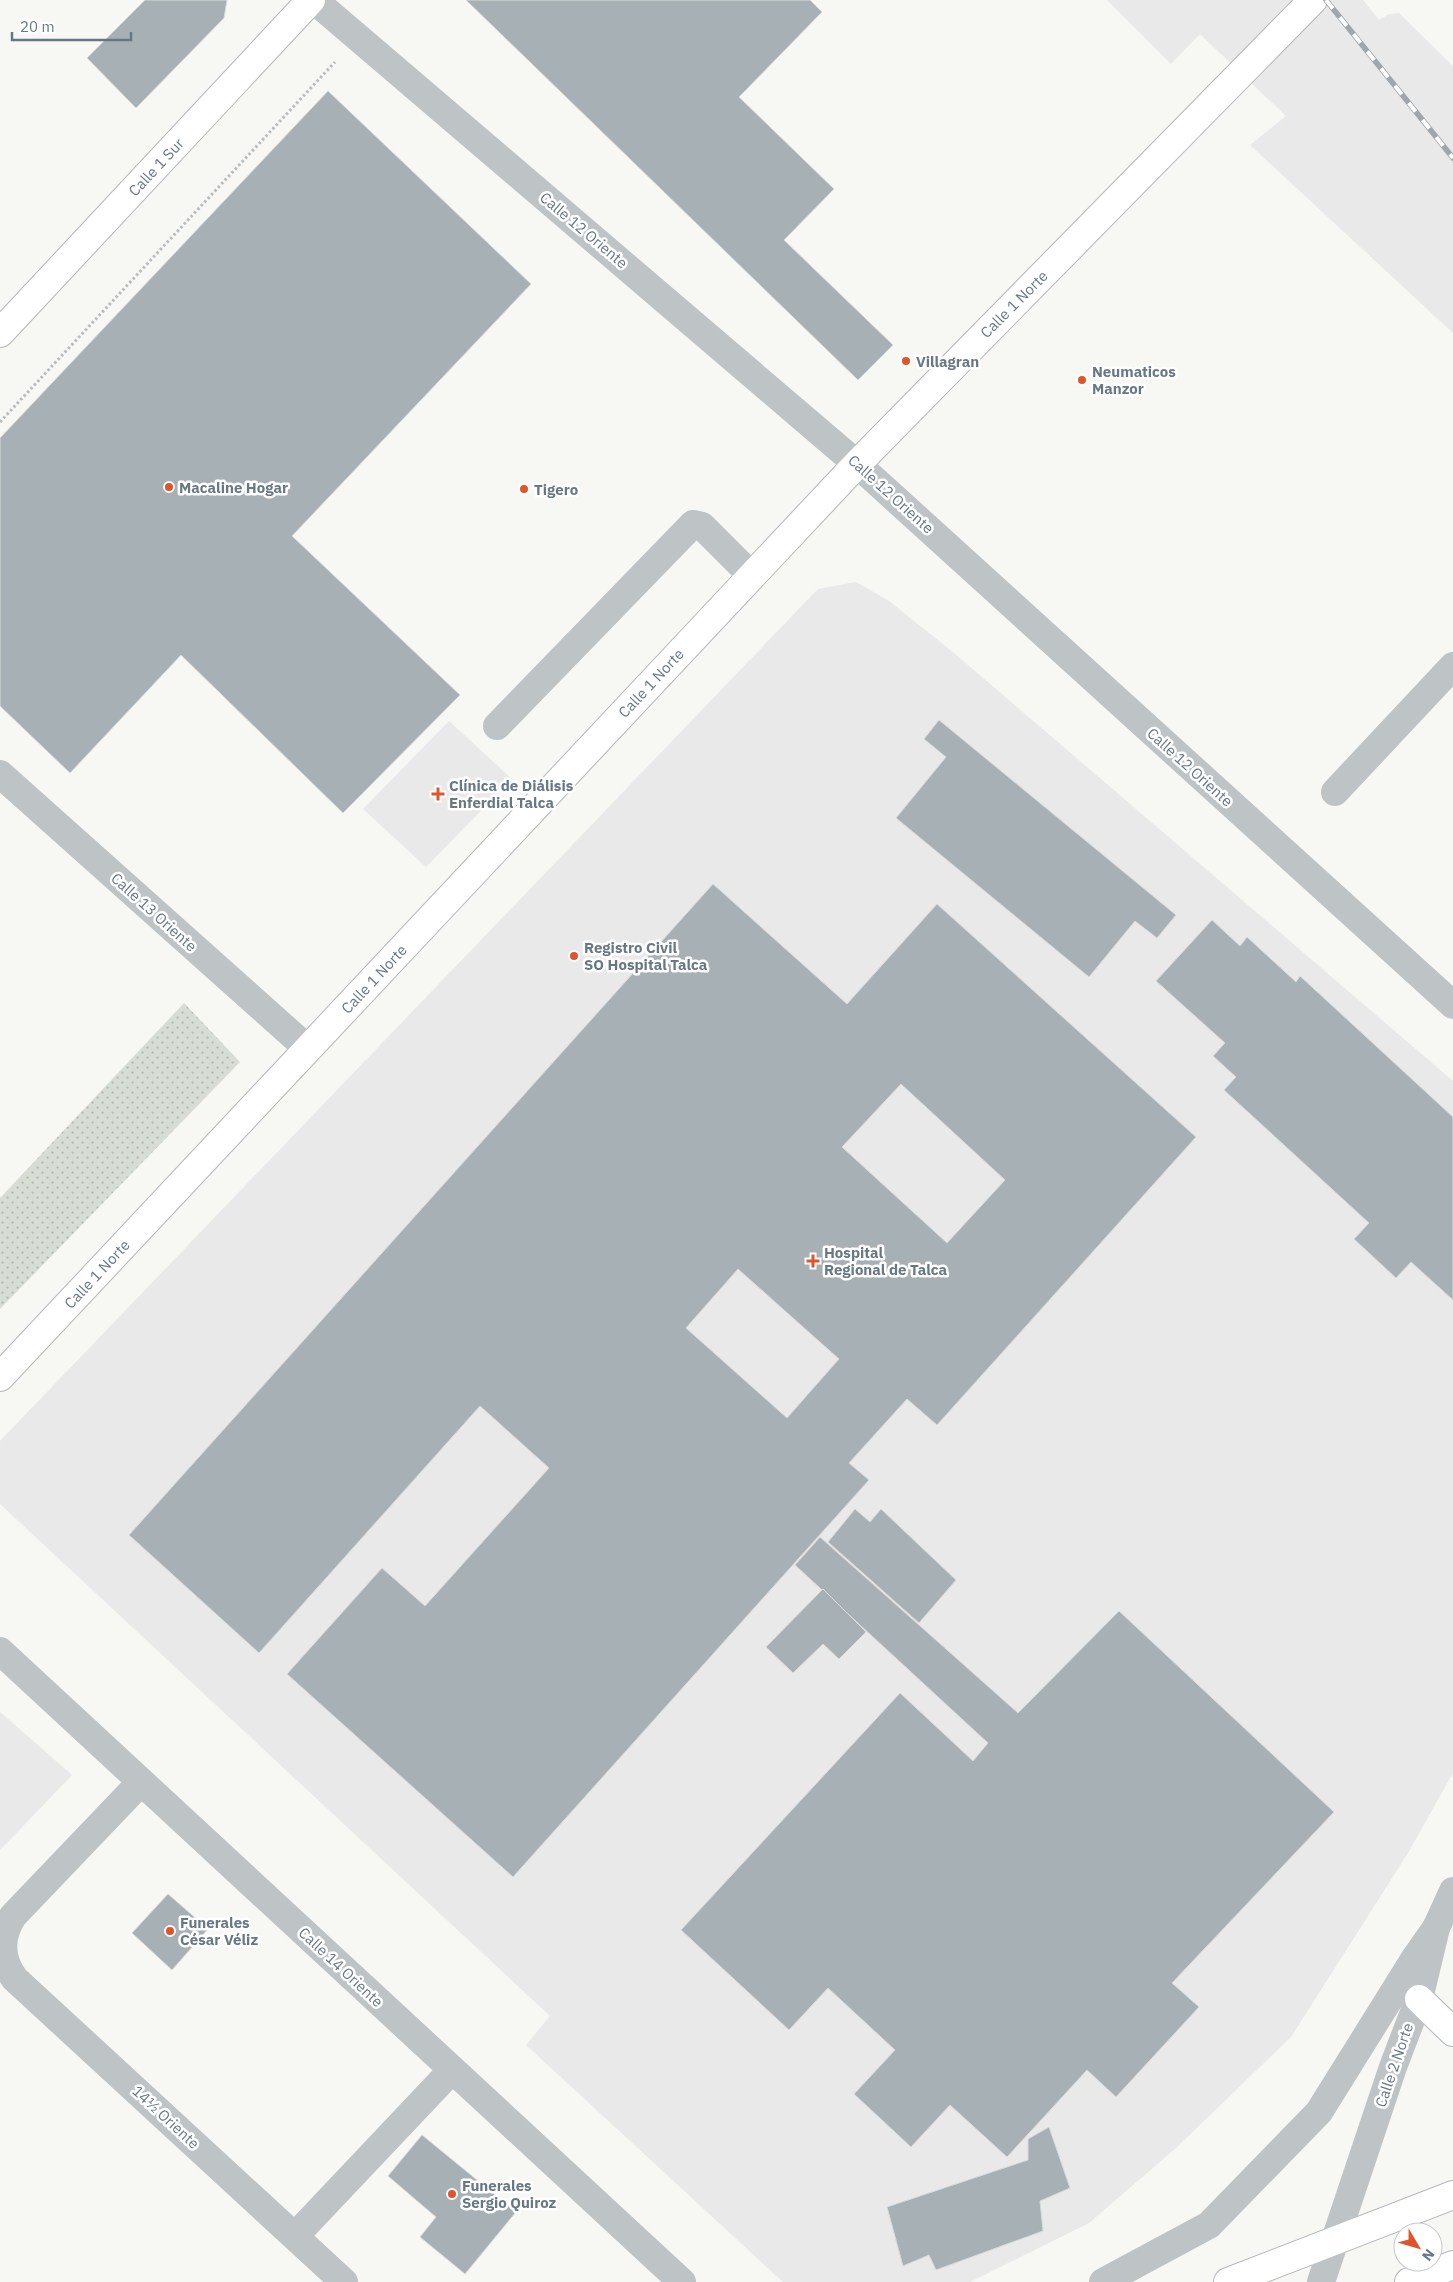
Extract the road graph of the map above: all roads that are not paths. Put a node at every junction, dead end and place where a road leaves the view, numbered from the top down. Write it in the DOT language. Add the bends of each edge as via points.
graph roads {
  1 [pos="313,0"];
  2 [pos="1312,0"];
  3 [pos="0,333"];
  4 [pos="857,464"];
  5 [pos="752,576"];
  6 [pos="1453,666"];
  7 [pos="496,726"];
  8 [pos="0,774"];
  9 [pos="1335,792"];
  10 [pos="1448,992"];
  11 [pos="308,1050"];
  12 [pos="0,1377"];
  13 [pos="0,1651"];
  14 [pos="141,1782"];
  15 [pos="1453,1891"];
  16 [pos="1436,1928"];
  17 [pos="0,1946"];
  18 [pos="1419,1999"];
  19 [pos="1453,2032"];
  20 [pos="452,2070"];
  21 [pos="1453,2195"];
  22 [pos="295,2236"];
  23 [pos="1335,2239"];
  24 [pos="1453,2265"];
  25 [pos="344,2282"];
  26 [pos="682,2282"];
  27 [pos="1103,2282"];
  28 [pos="1228,2282"];
  29 [pos="1321,2282"];
  30 [pos="1409,2282"];
  1 -- 3 [label="main road, Calle 1 Sur"];
  1 -- 4 [label="street, Calle 12 Oriente"];
  2 -- 4 [label="main road, Calle 1 Norte"];
  4 -- 5 [label="main road, Calle 1 Norte"];
  4 -- 10 [label="street, Calle 12 Oriente"];
  5 -- 7 [label="street" via="702,526 692,524"];
  5 -- 11 [label="main road, Calle 1 Norte"];
  6 -- 9 [label="street"];
  8 -- 11 [label="street, Calle 13 Oriente"];
  11 -- 12 [label="main road, Calle 1 Norte"];
  13 -- 14 [label="street, Calle 14 Oriente"];
  14 -- 17 [label="street" via="13,1916 2,1934"];
  14 -- 20 [label="street, Calle 14 Oriente"];
  15 -- 16 [label="street, Calle 2 Norte"];
  16 -- 18 [label="street, Calle 2 Norte"];
  16 -- 27 [label="street" via="1319,2112 1209,2225"];
  17 -- 22 [label="street, 14½ Oriente" via="7,1970 15,1978"];
  18 -- 19 [label="main road"];
  18 -- 23 [label="street, Calle 2 Norte"];
  20 -- 22 [label="street"];
  20 -- 26 [label="street, Calle 14 Oriente"];
  21 -- 23 [label="main road"];
  22 -- 25 [label="street, 14½ Oriente"];
  23 -- 28 [label="main road"];
  23 -- 29 [label="street, Calle 2 Norte"];
  24 -- 30 [label="main road"];
}
